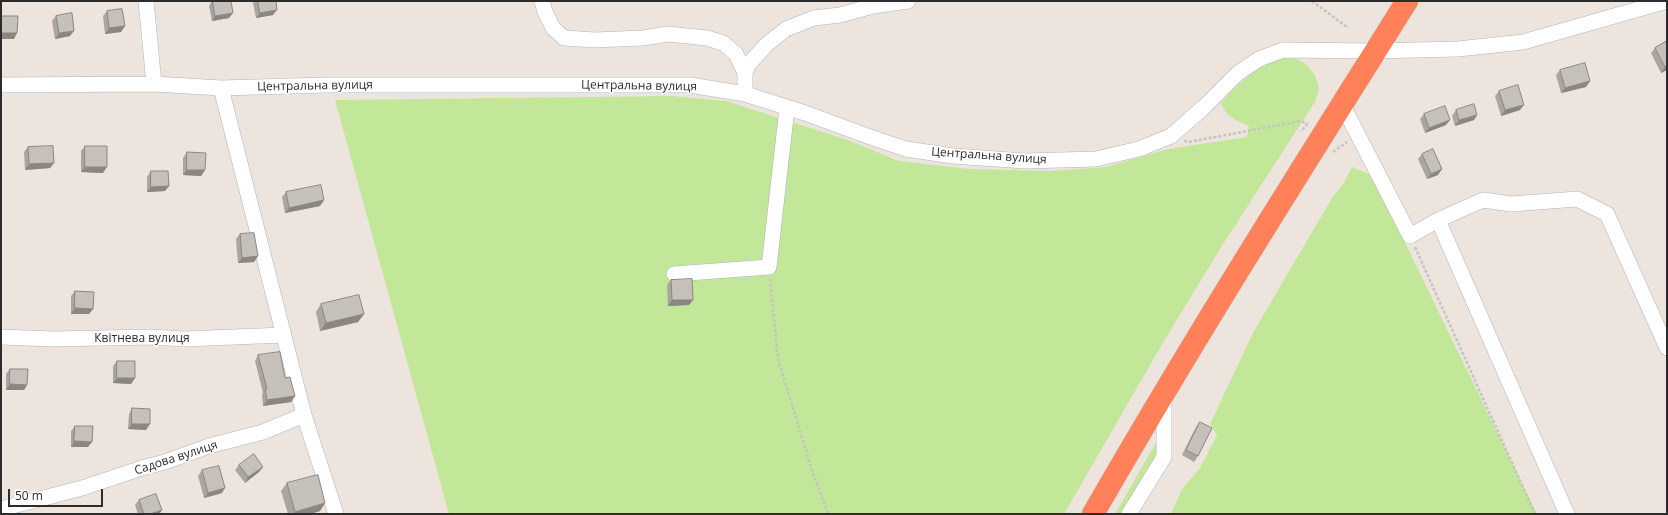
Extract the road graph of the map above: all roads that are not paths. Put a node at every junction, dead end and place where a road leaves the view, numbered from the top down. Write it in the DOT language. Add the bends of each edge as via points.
graph roads {
  1 [pos="146,1"];
  2 [pos="542,1"];
  3 [pos="908,1"];
  4 [pos="1407,1"];
  5 [pos="1667,1"];
  6 [pos="873,3"];
  7 [pos="1376,51"];
  8 [pos="745,73"];
  9 [pos="154,84"];
  10 [pos="1,85"];
  11 [pos="221,88"];
  12 [pos="745,94"];
  13 [pos="1342,104"];
  14 [pos="787,108"];
  15 [pos="1438,220"];
  16 [pos="674,274"];
  17 [pos="284,335"];
  18 [pos="1,338"];
  19 [pos="1667,348"];
  20 [pos="1164,392"];
  21 [pos="304,415"];
  22 [pos="1,508"];
  23 [pos="336,514"];
  24 [pos="1093,514"];
  25 [pos="1129,514"];
  26 [pos="1567,514"];
  1 -- 9 [label="street"];
  2 -- 8 [label="street" via="552,28 564,38 595,40 668,34 707,38 723,43 736,54"];
  3 -- 6 [label="street"];
  4 -- 7 [label="highway"];
  5 -- 7 [label="street, Центральна вулиця" via="1523,42 1458,49"];
  6 -- 8 [label="street" via="840,15 814,18 786,29 749,64"];
  7 -- 13 [label="highway"];
  7 -- 14 [label="street, Центральна вулиця" via="1283,50 1259,59 1238,73 1171,136 1139,149 1096,159 1025,161 953,156 906,149"];
  8 -- 12 [label="street"];
  9 -- 10 [label="street, Центральна вулиця"];
  9 -- 11 [label="street, Центральна вулиця"];
  11 -- 12 [label="street, Центральна вулиця" via="327,85 690,85"];
  11 -- 17 [label="street"];
  12 -- 14 [label="street, Центральна вулиця"];
  13 -- 15 [label="street" via="1410,236"];
  13 -- 20 [label="highway"];
  14 -- 16 [label="street" via="768,267"];
  15 -- 19 [label="street" via="1483,200 1511,204 1577,199 1607,214"];
  15 -- 26 [label="street"];
  17 -- 18 [label="street, Квітнева вулиця" via="184,339"];
  17 -- 21 [label="street"];
  20 -- 24 [label="highway"];
  20 -- 25 [label="street" via="1164,457"];
  21 -- 22 [label="street, Садова вулиця" via="263,432 209,446 82,488"];
  21 -- 23 [label="street"];
}
